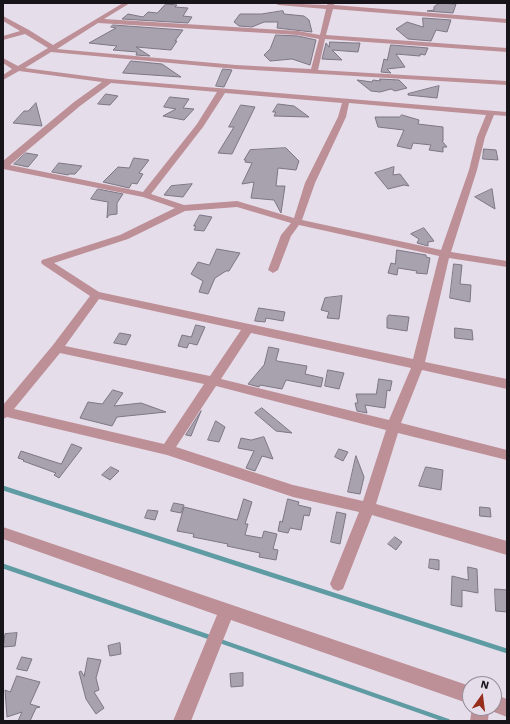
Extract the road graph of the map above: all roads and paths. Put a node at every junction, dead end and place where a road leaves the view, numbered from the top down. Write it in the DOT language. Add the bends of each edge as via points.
graph roads {
  1 [pos="127,3"];
  2 [pos="278,3"];
  3 [pos="330,6"];
  4 [pos="3,18"];
  5 [pos="97,21"];
  6 [pos="507,21"];
  7 [pos="27,31"];
  8 [pos="321,37"];
  9 [pos="3,38"];
  10 [pos="52,49"];
  11 [pos="507,50"];
  12 [pos="3,60"];
  13 [pos="17,69"];
  14 [pos="314,72"];
  15 [pos="3,78"];
  16 [pos="109,81"];
  17 [pos="507,83"];
  18 [pos="222,91"];
  19 [pos="346,101"];
  20 [pos="491,112"];
  21 [pos="507,114"];
  22 [pos="3,166"];
  23 [pos="145,195"];
  24 [pos="183,208"];
  25 [pos="297,222"];
  26 [pos="445,254"];
  27 [pos="507,264"];
  28 [pos="273,270"];
  29 [pos="96,295"];
  30 [pos="248,328"];
  31 [pos="56,348"];
  32 [pos="418,365"];
  33 [pos="212,381"];
  34 [pos="507,384"];
  35 [pos="4,413"];
  36 [pos="394,425"];
  37 [pos="167,450"];
  38 [pos="507,455"];
  39 [pos="368,508"];
  40 [pos="3,533"];
  41 [pos="507,548"];
  42 [pos="338,584"];
  43 [pos="227,610"];
  44 [pos="462,692"];
  45 [pos="182,721"];
  1 -- 5 [label="street"];
  2 -- 3 [label="street"];
  3 -- 6 [label="street"];
  3 -- 8 [label="street"];
  4 -- 7 [label="street"];
  5 -- 8 [label="street"];
  5 -- 10 [label="street"];
  7 -- 9 [label="street"];
  7 -- 10 [label="street"];
  8 -- 11 [label="street"];
  8 -- 14 [label="street"];
  10 -- 13 [label="street"];
  10 -- 14 [label="street"];
  12 -- 13 [label="street"];
  13 -- 15 [label="street"];
  13 -- 16 [label="street"];
  14 -- 17 [label="street"];
  16 -- 18 [label="street"];
  16 -- 22 [label="street" via="77,104"];
  18 -- 19 [label="street"];
  18 -- 23 [label="street" via="200,125"];
  19 -- 20 [label="street"];
  19 -- 25 [label="street" via="342,117 310,183"];
  20 -- 21 [label="street"];
  20 -- 26 [label="street"];
  22 -- 23 [label="street"];
  23 -- 24 [label="street"];
  24 -- 25 [label="street" via="237,204"];
  24 -- 29 [label="street" via="124,237 46,262"];
  25 -- 26 [label="street"];
  25 -- 28 [label="street" via="286,235"];
  26 -- 27 [label="street"];
  26 -- 32 [label="street"];
  29 -- 30 [label="street"];
  29 -- 31 [label="street"];
  30 -- 32 [label="street"];
  30 -- 33 [label="street"];
  31 -- 33 [label="street"];
  31 -- 35 [label="street"];
  32 -- 34 [label="street"];
  32 -- 36 [label="street"];
  33 -- 36 [label="street"];
  33 -- 37 [label="street"];
  35 -- 37 [label="street"];
  36 -- 38 [label="street"];
  36 -- 39 [label="street"];
  37 -- 39 [label="street" via="293,491"];
  39 -- 41 [label="street"];
  39 -- 42 [label="street"];
  40 -- 43 [label="street"];
  43 -- 44 [label="street"];
  43 -- 45 [label="street"];
}
